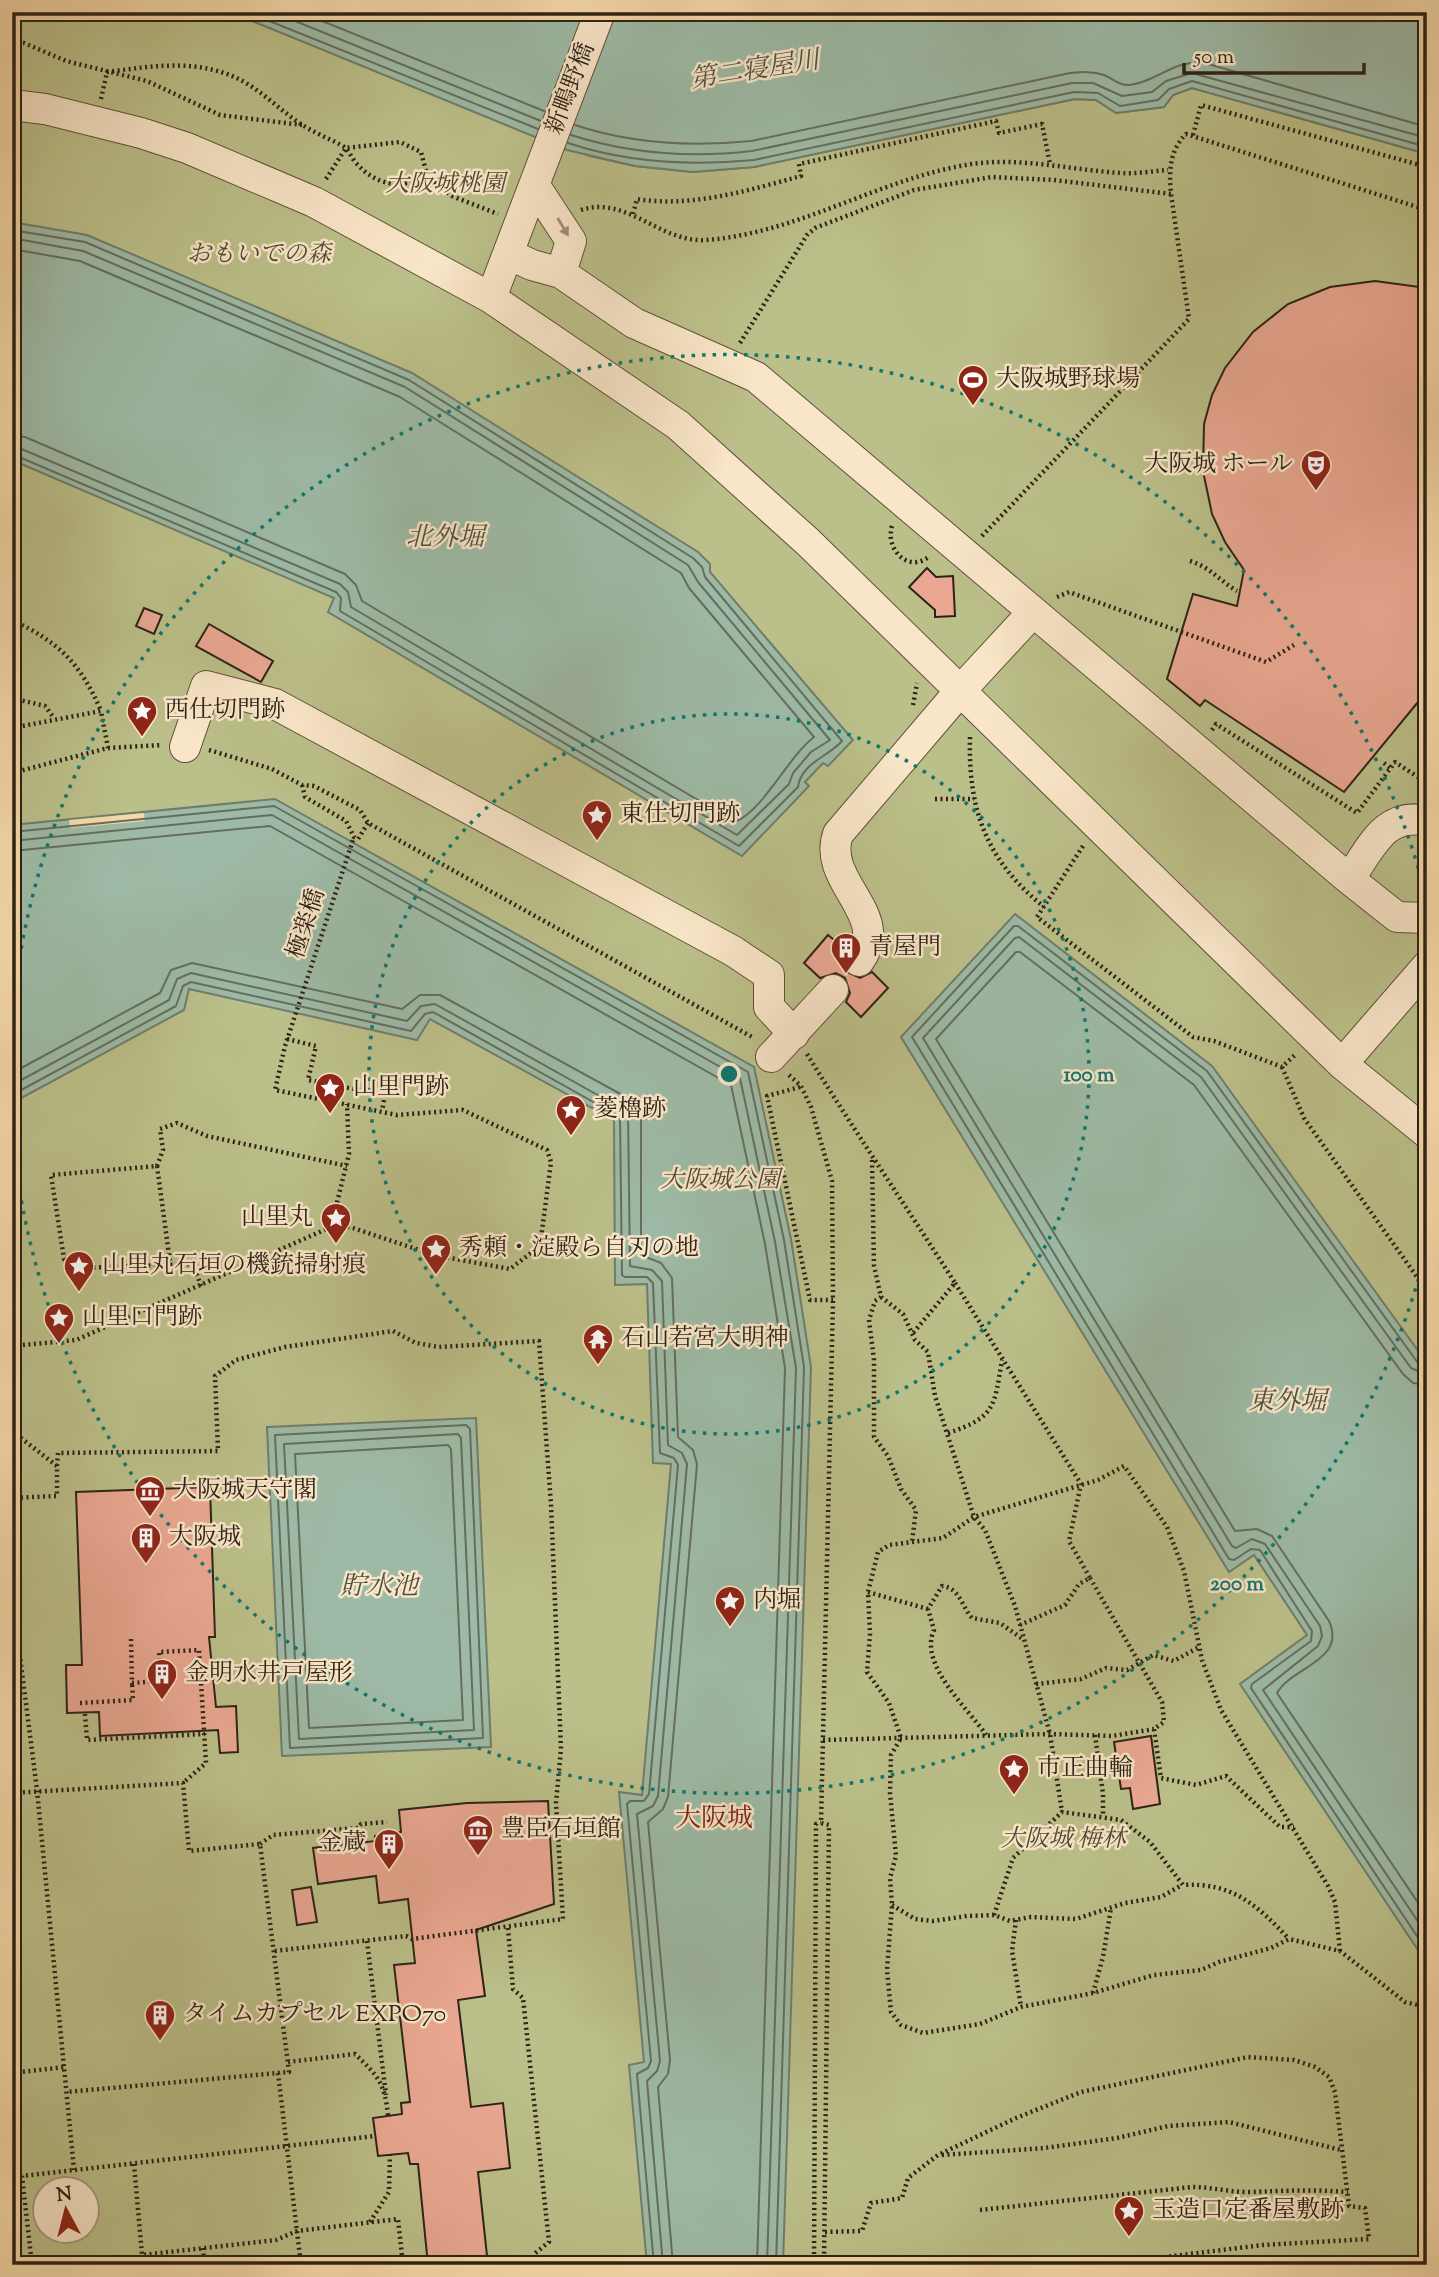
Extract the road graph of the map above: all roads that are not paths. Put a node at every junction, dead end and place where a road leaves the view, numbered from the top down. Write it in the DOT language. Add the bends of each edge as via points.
graph roads {
  1 [pos="600,12"];
  2 [pos="12,105"];
  3 [pos="539,176"];
  4 [pos="508,254"];
  5 [pos="561,273"];
  6 [pos="491,298"];
  7 [pos="1048,607"];
  8 [pos="953,699"];
  9 [pos="185,747"];
  10 [pos="1427,821"];
  11 [pos="1349,879"];
  12 [pos="1427,918"];
  13 [pos="859,961"];
  14 [pos="1427,966"];
  15 [pos="833,990"];
  16 [pos="794,1034"];
  17 [pos="771,1057"];
  18 [pos="1342,1064"];
  19 [pos="1427,1133"];
  1 -- 3 [label="street, 新鴫野橋"];
  2 -- 6 [label="street" via="96,120 187,148 314,202"];
  3 -- 4 [label="street, 新鴫野橋"];
  3 -- 5 [label="street, one-way" via="571,241"];
  4 -- 5 [label="street"];
  4 -- 6 [label="street, 新鴫野橋"];
  5 -- 7 [label="street" via="634,323 756,377 965,555"];
  6 -- 8 [label="street" via="678,425 808,542"];
  7 -- 8 [label="street"];
  7 -- 11 [label="street"];
  8 -- 13 [label="street" via="847,822 834,845 836,868 869,925 867,951"];
  8 -- 18 [label="street"];
  9 -- 16 [label="street" via="206,686 275,704 733,951 769,975 769,1007"];
  10 -- 11 [label="street" via="1408,817 1388,826"];
  11 -- 12 [label="street" via="1397,917"];
  14 -- 18 [label="street"];
  15 -- 16 [label="street"];
  16 -- 17 [label="street"];
  18 -- 19 [label="street"];
}
